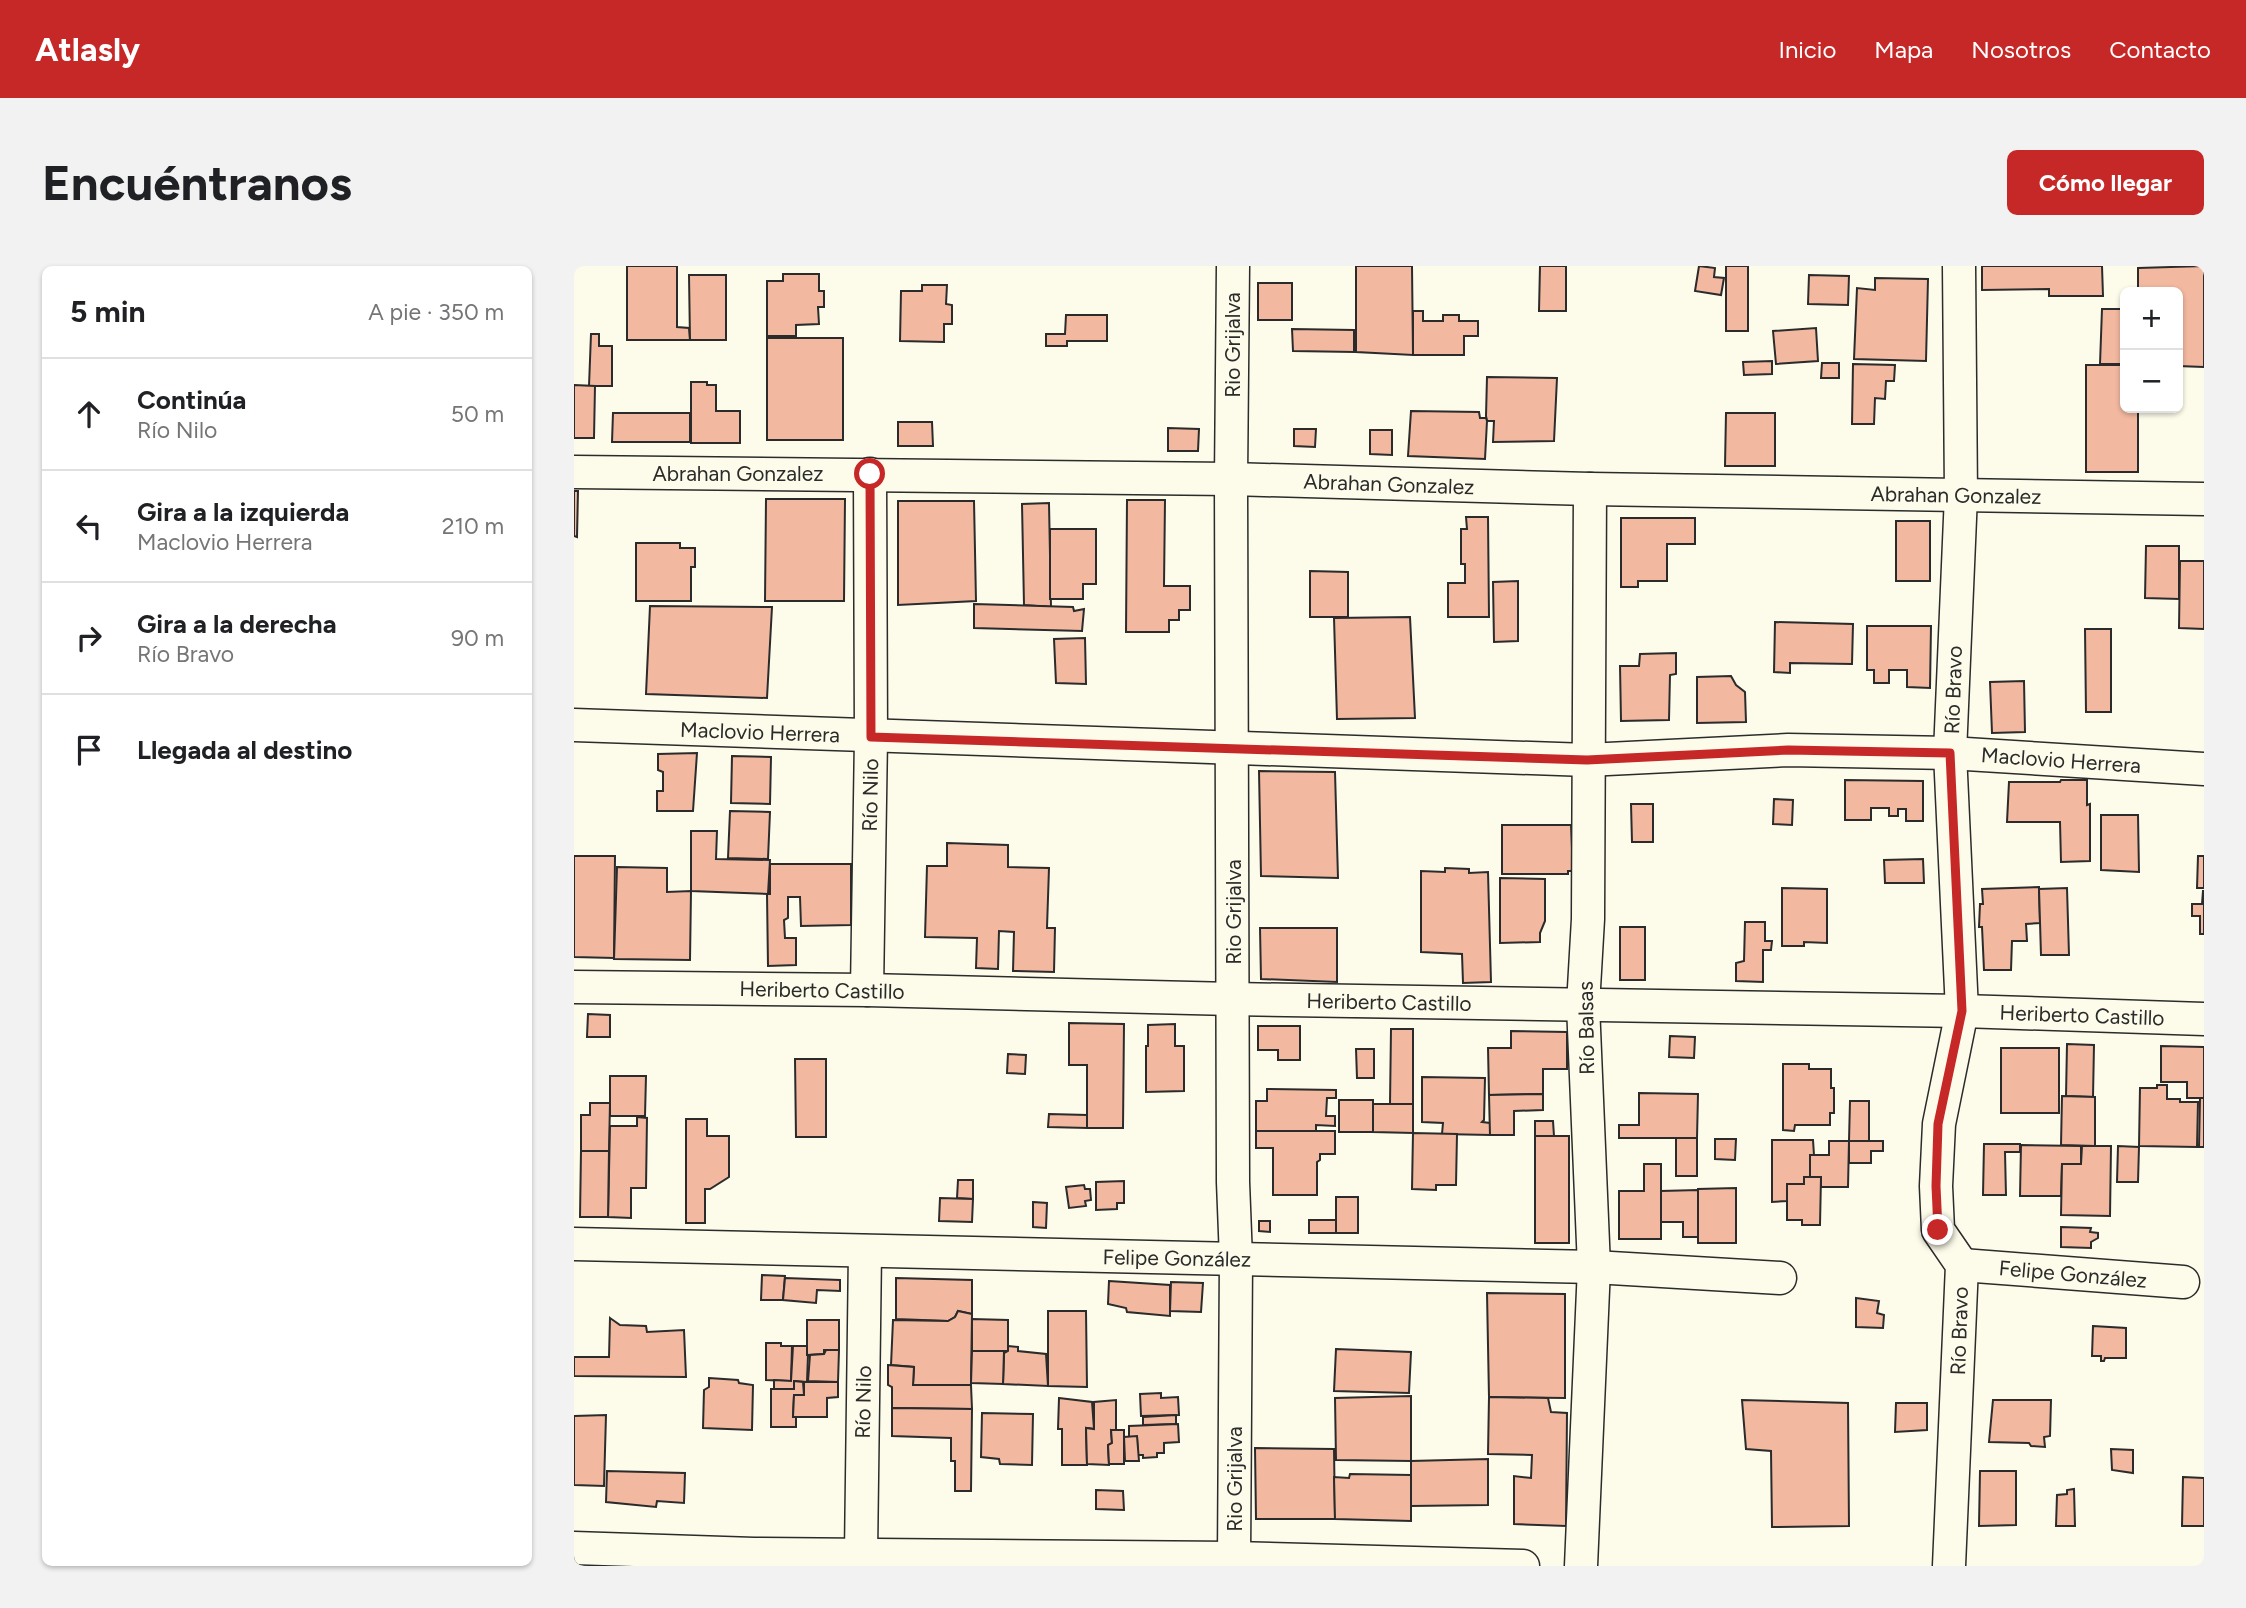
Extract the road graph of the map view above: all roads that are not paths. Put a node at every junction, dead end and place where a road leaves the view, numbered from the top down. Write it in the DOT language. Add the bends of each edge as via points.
graph roads {
  1 [pos="1233,266"];
  2 [pos="1959,266"];
  3 [pos="574,472"];
  4 [pos="870,474"];
  5 [pos="1231,480"];
  6 [pos="1590,489"];
  7 [pos="1961,495"];
  8 [pos="2204,499"];
  9 [pos="574,725"];
  10 [pos="871,737"];
  11 [pos="1233,750"];
  12 [pos="1950,753"];
  13 [pos="1587,760"];
  14 [pos="2204,769"];
  15 [pos="574,987"];
  16 [pos="867,990"];
  17 [pos="1233,999"];
  18 [pos="1583,1006"];
  19 [pos="1962,1011"];
  20 [pos="2204,1019"];
  21 [pos="574,1244"];
  22 [pos="865,1251"];
  23 [pos="1236,1259"];
  24 [pos="1962,1265"];
  25 [pos="1594,1267"];
  26 [pos="1780,1278"];
  27 [pos="2183,1282"];
  28 [pos="574,1548"];
  29 [pos="861,1554"];
  30 [pos="1234,1558"];
  31 [pos="754,1560"];
  32 [pos="1523,1566"];
  33 [pos="1581,1566"];
  34 [pos="1949,1566"];
  1 -- 5 [label="street, Rio Grijalva"];
  2 -- 7 [label="street, Río Bravo"];
  3 -- 4 [label="street, Abrahan Gonzalez"];
  4 -- 5 [label="street, Abrahan Gonzalez"];
  4 -- 10 [label="street, Río Nilo"];
  5 -- 6 [label="street, Abrahan Gonzalez"];
  5 -- 11 [label="street, Rio Grijalva"];
  6 -- 7 [label="street, Abrahan Gonzalez"];
  6 -- 13 [label="street, Río Balsas"];
  7 -- 8 [label="street, Abrahan Gonzalez"];
  7 -- 12 [label="street, Río Bravo"];
  9 -- 10 [label="street, Maclovio Herrera"];
  10 -- 11 [label="street, Maclovio Herrera"];
  10 -- 16 [label="street, Río Nilo"];
  11 -- 13 [label="street, Maclovio Herrera"];
  11 -- 17 [label="street, Rio Grijalva"];
  12 -- 13 [label="street, Maclovio Herrera" via="1788,750"];
  12 -- 14 [label="street, Maclovio Herrera"];
  12 -- 19 [label="street, Río Bravo"];
  13 -- 18 [label="street, Río Balsas" via="1588,919"];
  15 -- 16 [label="street, Heriberto Castillo"];
  16 -- 17 [label="street, Heriberto Castillo"];
  17 -- 18 [label="street, Heriberto Castillo"];
  17 -- 23 [label="street, Rio Grijalva"];
  18 -- 19 [label="street, Heriberto Castillo"];
  18 -- 25 [label="street, Río Balsas"];
  19 -- 20 [label="street, Heriberto Castillo"];
  19 -- 24 [label="street, Río Bravo" via="1938,1124 1936,1186 1938,1230"];
  21 -- 22 [label="street, Felipe González"];
  22 -- 23 [label="street, Felipe González"];
  22 -- 29 [label="street, Río Nilo"];
  23 -- 25 [label="street, Felipe González"];
  23 -- 30 [label="street, Rio Grijalva"];
  24 -- 27 [label="street, Felipe González"];
  24 -- 34 [label="street, Río Bravo"];
  25 -- 26 [label="street, Felipe González"];
  25 -- 33 [label="street, Río Balsas"];
  28 -- 31 [label="street"];
  29 -- 30 [label="street"];
  29 -- 31 [label="street"];
  30 -- 32 [label="street"];
}
